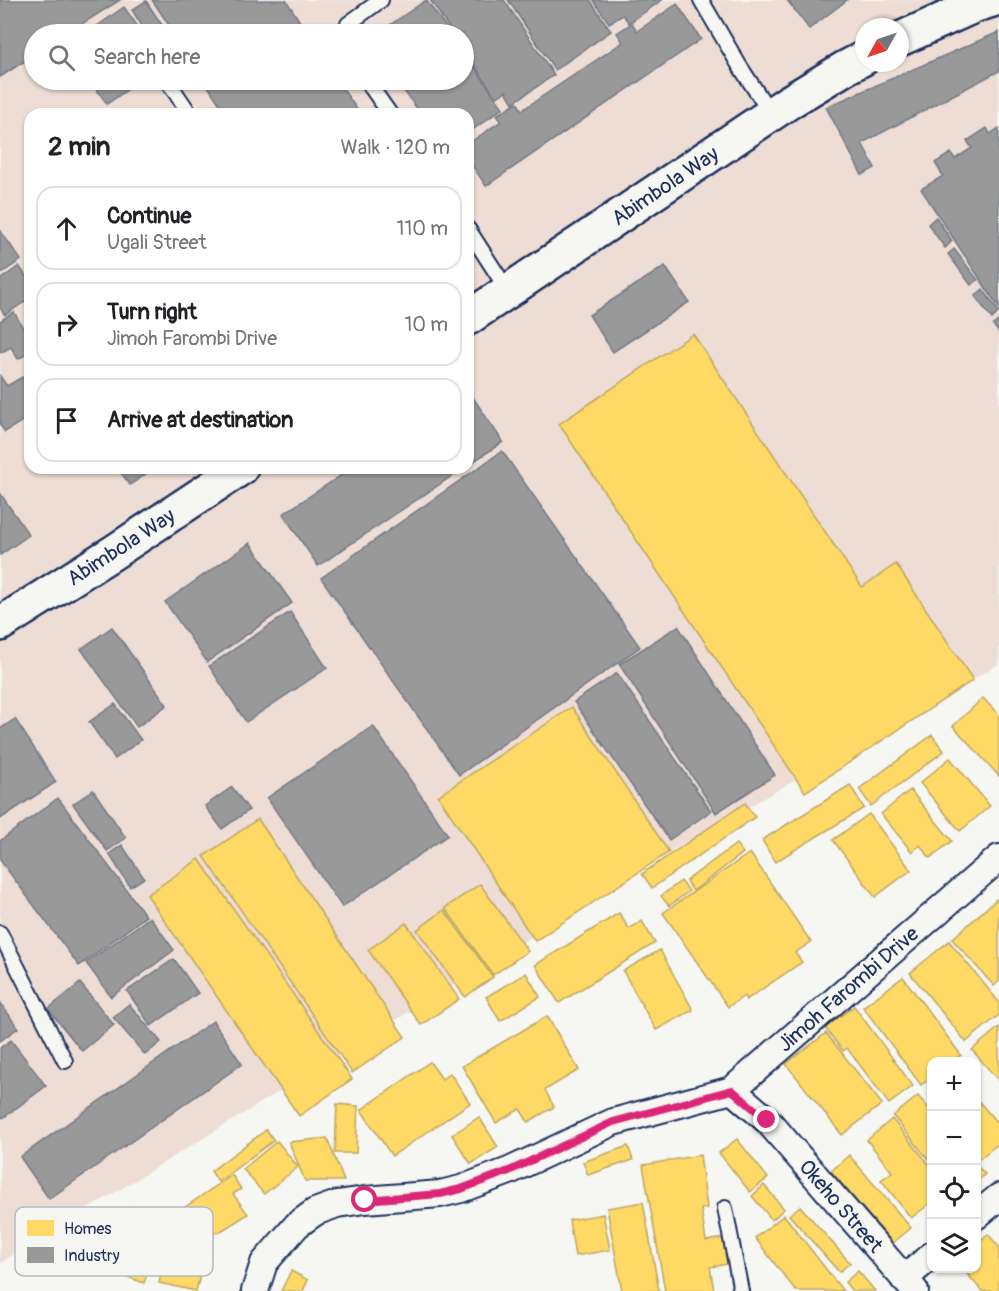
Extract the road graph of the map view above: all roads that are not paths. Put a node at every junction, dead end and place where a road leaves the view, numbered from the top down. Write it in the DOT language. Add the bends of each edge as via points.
graph roads {
  1 [pos="381,0"];
  2 [pos="701,0"];
  3 [pos="992,0"];
  4 [pos="348,24"];
  5 [pos="909,35"];
  6 [pos="855,63"];
  7 [pos="174,90"];
  8 [pos="373,90"];
  9 [pos="186,108"];
  10 [pos="386,108"];
  11 [pos="771,114"];
  12 [pos="474,238"];
  13 [pos="508,291"];
  14 [pos="474,314"];
  15 [pos="232,474"];
  16 [pos="0,624"];
  17 [pos="999,858"];
  18 [pos="0,933"];
  19 [pos="65,1062"];
  20 [pos="732,1090"];
  21 [pos="999,1197"];
  22 [pos="725,1208"];
  23 [pos="981,1212"];
  24 [pos="927,1262"];
  25 [pos="909,1285"];
  26 [pos="255,1291"];
  27 [pos="741,1291"];
  1 -- 4 [label="lane"];
  2 -- 11 [label="lane"];
  3 -- 5 [label="street"];
  6 -- 11 [label="street, Abimbola Way"];
  7 -- 9 [label="lane"];
  8 -- 10 [label="lane"];
  11 -- 13 [label="street, Abimbola Way"];
  12 -- 13 [label="lane"];
  13 -- 14 [label="street, Abimbola Way"];
  15 -- 16 [label="street, Abimbola Way"];
  17 -- 20 [label="street, Jimoh Farombi Drive"];
  18 -- 19 [label="lane"];
  20 -- 25 [label="street, Okeho Street" via="767,1120"];
  20 -- 26 [label="street" via="613,1122 461,1189 338,1204 315,1212 297,1225 264,1263"];
  21 -- 23 [label="street"];
  22 -- 27 [label="lane"];
  24 -- 25 [label="street"];
}
